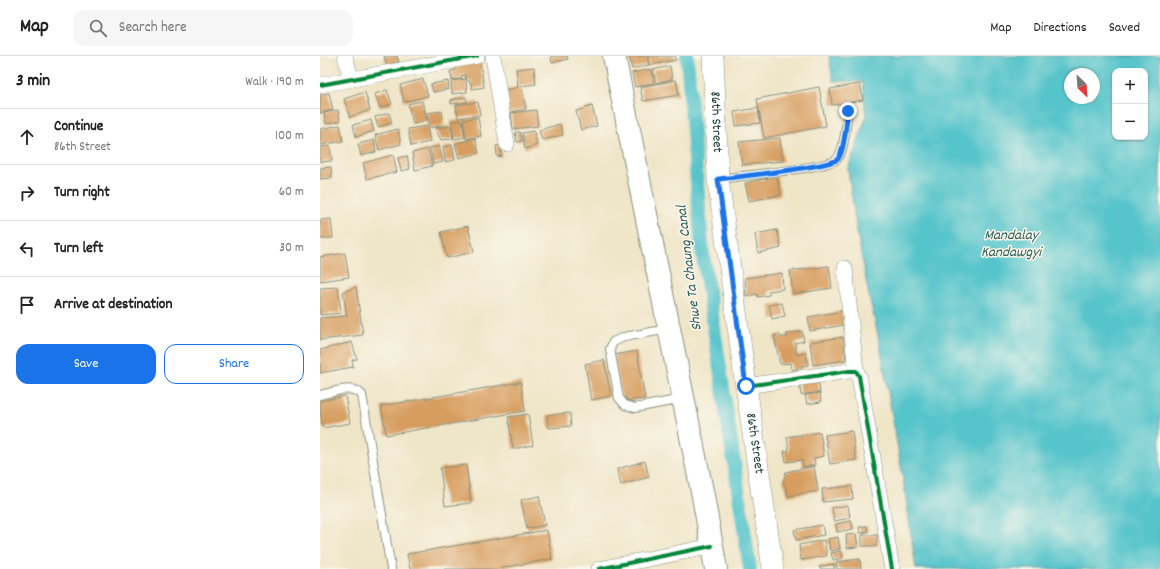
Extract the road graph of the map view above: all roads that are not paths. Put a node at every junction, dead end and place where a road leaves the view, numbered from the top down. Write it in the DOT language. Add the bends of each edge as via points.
graph roads {
  1 [pos="346,56"];
  2 [pos="477,56"];
  3 [pos="493,56"];
  4 [pos="614,56"];
  5 [pos="713,56"];
  6 [pos="427,60"];
  7 [pos="351,80"];
  8 [pos="320,85"];
  9 [pos="848,111"];
  10 [pos="507,144"];
  11 [pos="718,179"];
  12 [pos="845,268"];
  13 [pos="669,329"];
  14 [pos="856,371"];
  15 [pos="746,386"];
  16 [pos="320,394"];
  17 [pos="683,398"];
  18 [pos="712,546"];
  19 [pos="391,569"];
  20 [pos="600,569"];
  21 [pos="716,569"];
  22 [pos="773,569"];
  23 [pos="892,569"];
  1 -- 7 [label="street"];
  2 -- 6 [label="street"];
  3 -- 10 [label="street"];
  4 -- 13 [label="main road"];
  5 -- 11 [label="main road, 86th Street"];
  6 -- 7 [label="street"];
  7 -- 8 [label="street"];
  9 -- 11 [label="lane" via="843,147 834,162"];
  11 -- 15 [label="main road, 86th Street"];
  12 -- 14 [label="street"];
  13 -- 17 [label="main road"];
  13 -- 17 [label="lane" via="624,337 613,342 610,349 619,398 625,405 634,408"];
  14 -- 15 [label="street"];
  14 -- 23 [label="street" via="859,376"];
  15 -- 22 [label="main road, 86th Street"];
  16 -- 19 [label="lane" via="352,389 358,390 362,395"];
  17 -- 18 [label="main road"];
  18 -- 20 [label="street"];
  18 -- 21 [label="main road"];
}
